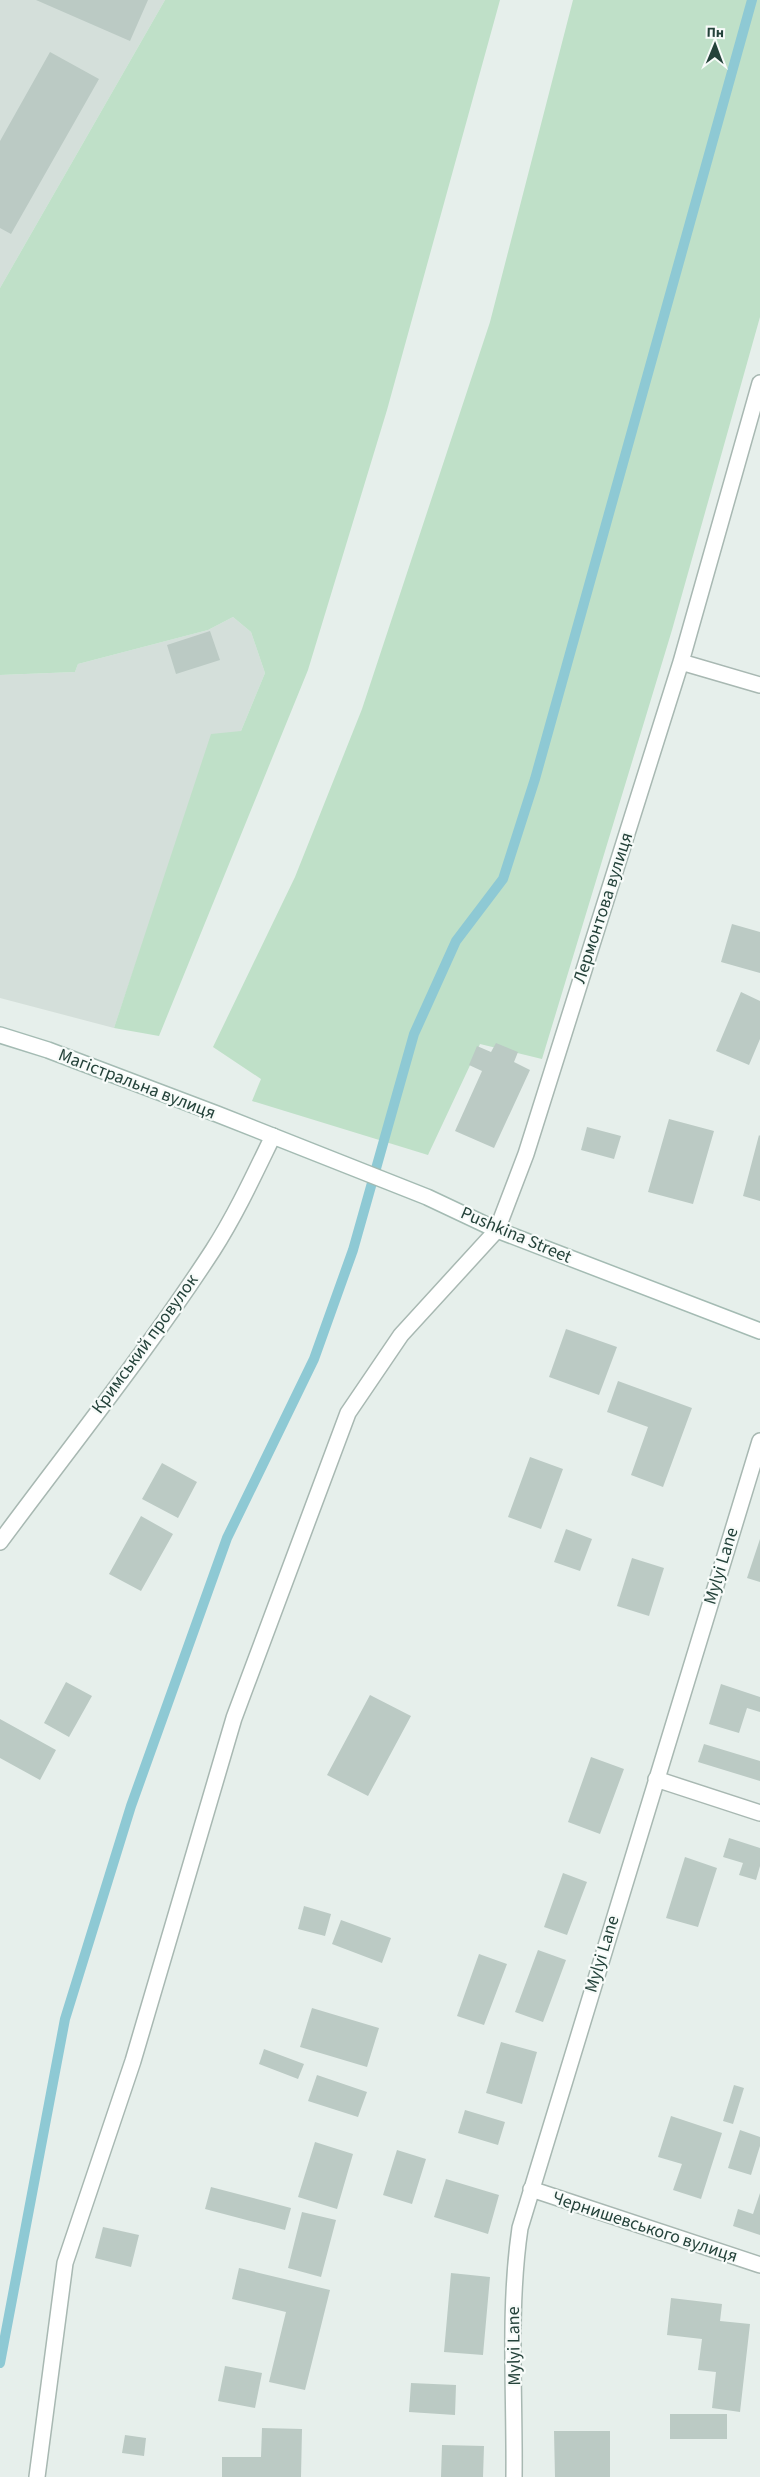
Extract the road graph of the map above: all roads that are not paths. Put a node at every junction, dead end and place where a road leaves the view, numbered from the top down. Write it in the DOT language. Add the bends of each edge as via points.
graph roads {
  1 [pos="760,383"];
  2 [pos="681,662"];
  3 [pos="760,685"];
  4 [pos="0,1035"];
  5 [pos="273,1136"];
  6 [pos="497,1230"];
  7 [pos="760,1330"];
  8 [pos="760,1441"];
  9 [pos="0,1542"];
  10 [pos="656,1779"];
  11 [pos="760,1813"];
  12 [pos="531,2189"];
  13 [pos="760,2265"];
  14 [pos="37,2477"];
  15 [pos="514,2477"];
  1 -- 2 [label="street, Лермонтова вулиця"];
  2 -- 3 [label="street"];
  2 -- 6 [label="street, Лермонтова вулиця" via="526,1154"];
  4 -- 5 [label="street, Магістральна вулиця" via="128,1079"];
  5 -- 6 [label="street, Pushkina Street" via="427,1197"];
  5 -- 9 [label="street, Кримський провулок" via="214,1249"];
  6 -- 7 [label="street, Pushkina Street"];
  6 -- 14 [label="street" via="401,1335 348,1413 234,1718 134,2060 65,2263"];
  8 -- 10 [label="street, Mylyi Lane"];
  10 -- 11 [label="street"];
  10 -- 12 [label="street, Mylyi Lane"];
  12 -- 13 [label="street, Чернишевського вулиця"];
  12 -- 15 [label="street, Mylyi Lane" via="515,2262"];
}
